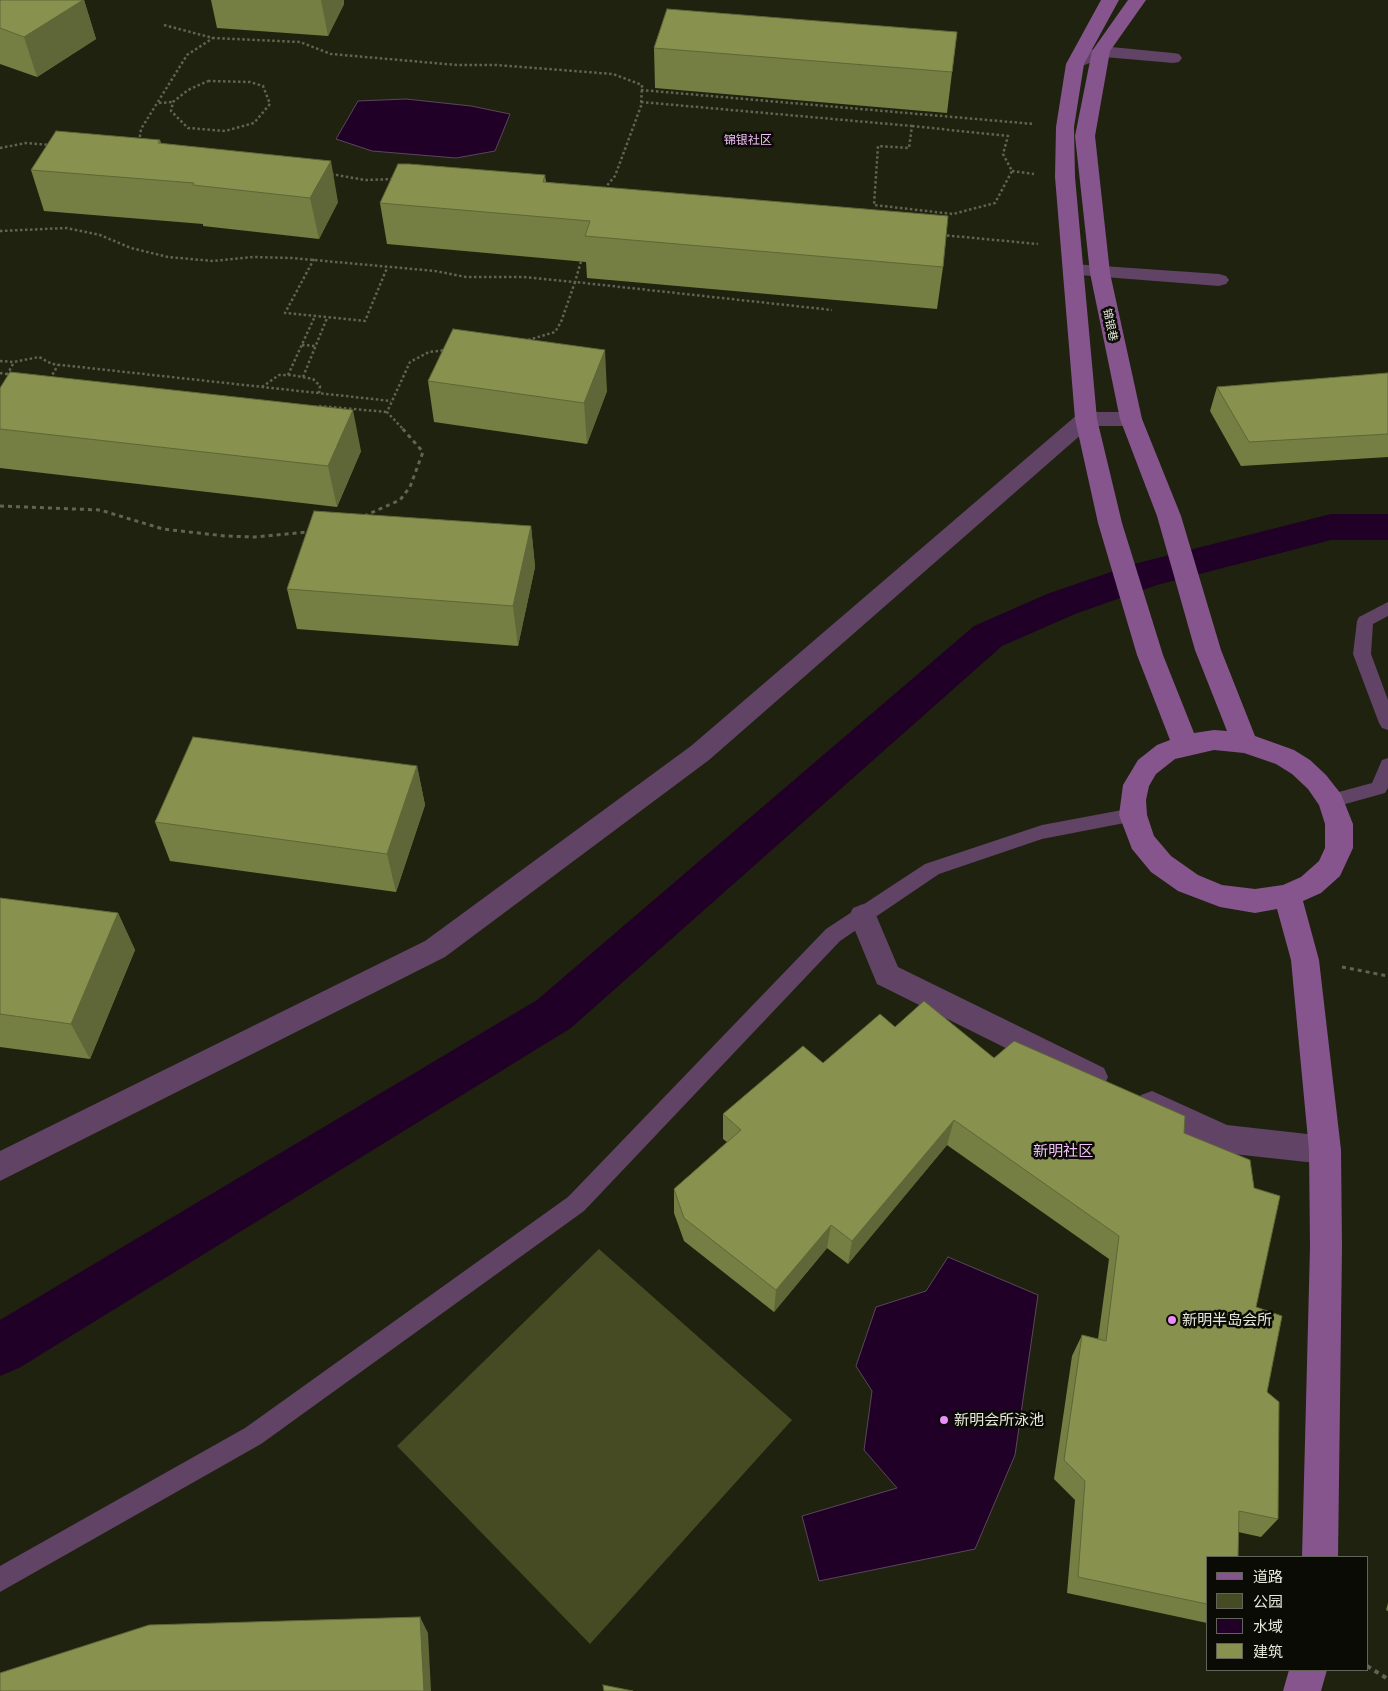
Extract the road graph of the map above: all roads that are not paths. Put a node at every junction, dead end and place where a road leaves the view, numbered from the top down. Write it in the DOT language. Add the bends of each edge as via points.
graph roads {
  1 [pos="1110,0"];
  2 [pos="1137,0"];
  3 [pos="1101,51"];
  4 [pos="1173,58"];
  5 [pos="1075,64"];
  6 [pos="1073,270"];
  7 [pos="1100,273"];
  8 [pos="1219,280"];
  9 [pos="1086,419"];
  10 [pos="1131,419"];
  11 [pos="1388,608"];
  12 [pos="1388,722"];
  13 [pos="1245,743"];
  14 [pos="1185,745"];
  15 [pos="1388,765"];
  16 [pos="1331,801"];
  17 [pos="1133,815"];
  18 [pos="1287,896"];
  19 [pos="863,916"];
  20 [pos="1325,1150"];
  21 [pos="0,1167"];
  22 [pos="1320,1556"];
  23 [pos="0,1580"];
  24 [pos="1308,1671"];
  25 [pos="1302,1691"];
  1 -- 5 [label="main road"];
  2 -- 3 [label="main road, 锦银巷"];
  3 -- 4 [label="street"];
  3 -- 5 [label="street"];
  3 -- 7 [label="main road, 锦银巷" via="1085,136"];
  5 -- 6 [label="main road" via="1065,127 1064,177"];
  6 -- 7 [label="street"];
  6 -- 9 [label="main road"];
  7 -- 8 [label="street"];
  7 -- 10 [label="main road, 锦银巷"];
  9 -- 10 [label="street"];
  9 -- 14 [label="main road" via="1110,523 1150,655"];
  9 -- 21 [label="street" via="700,753 435,949"];
  10 -- 13 [label="main road, 锦银巷" via="1169,516 1208,650"];
  11 -- 12 [label="lane" via="1365,621 1362,654"];
  13 -- 14 [label="main road" via="1214,740"];
  13 -- 16 [label="main road" via="1301,767"];
  14 -- 17 [label="main road" via="1166,752 1147,767 1136,785"];
  15 -- 16 [label="lane" via="1379,788"];
  16 -- 18 [label="main road" via="1339,824 1338,848 1330,868 1312,885"];
  17 -- 18 [label="main road" via="1142,841 1161,864 1188,883 1220,896 1255,901"];
  17 -- 19 [label="lane" via="1042,832 932,869"];
  18 -- 20 [label="main road" via="1305,960"];
  19 -- 20 [label="street" via="887,975 1224,1139"];
  19 -- 23 [label="lane" via="833,935 576,1204 253,1436"];
  20 -- 22 [label="main road"];
  24 -- 25 [label="main road"];
}
